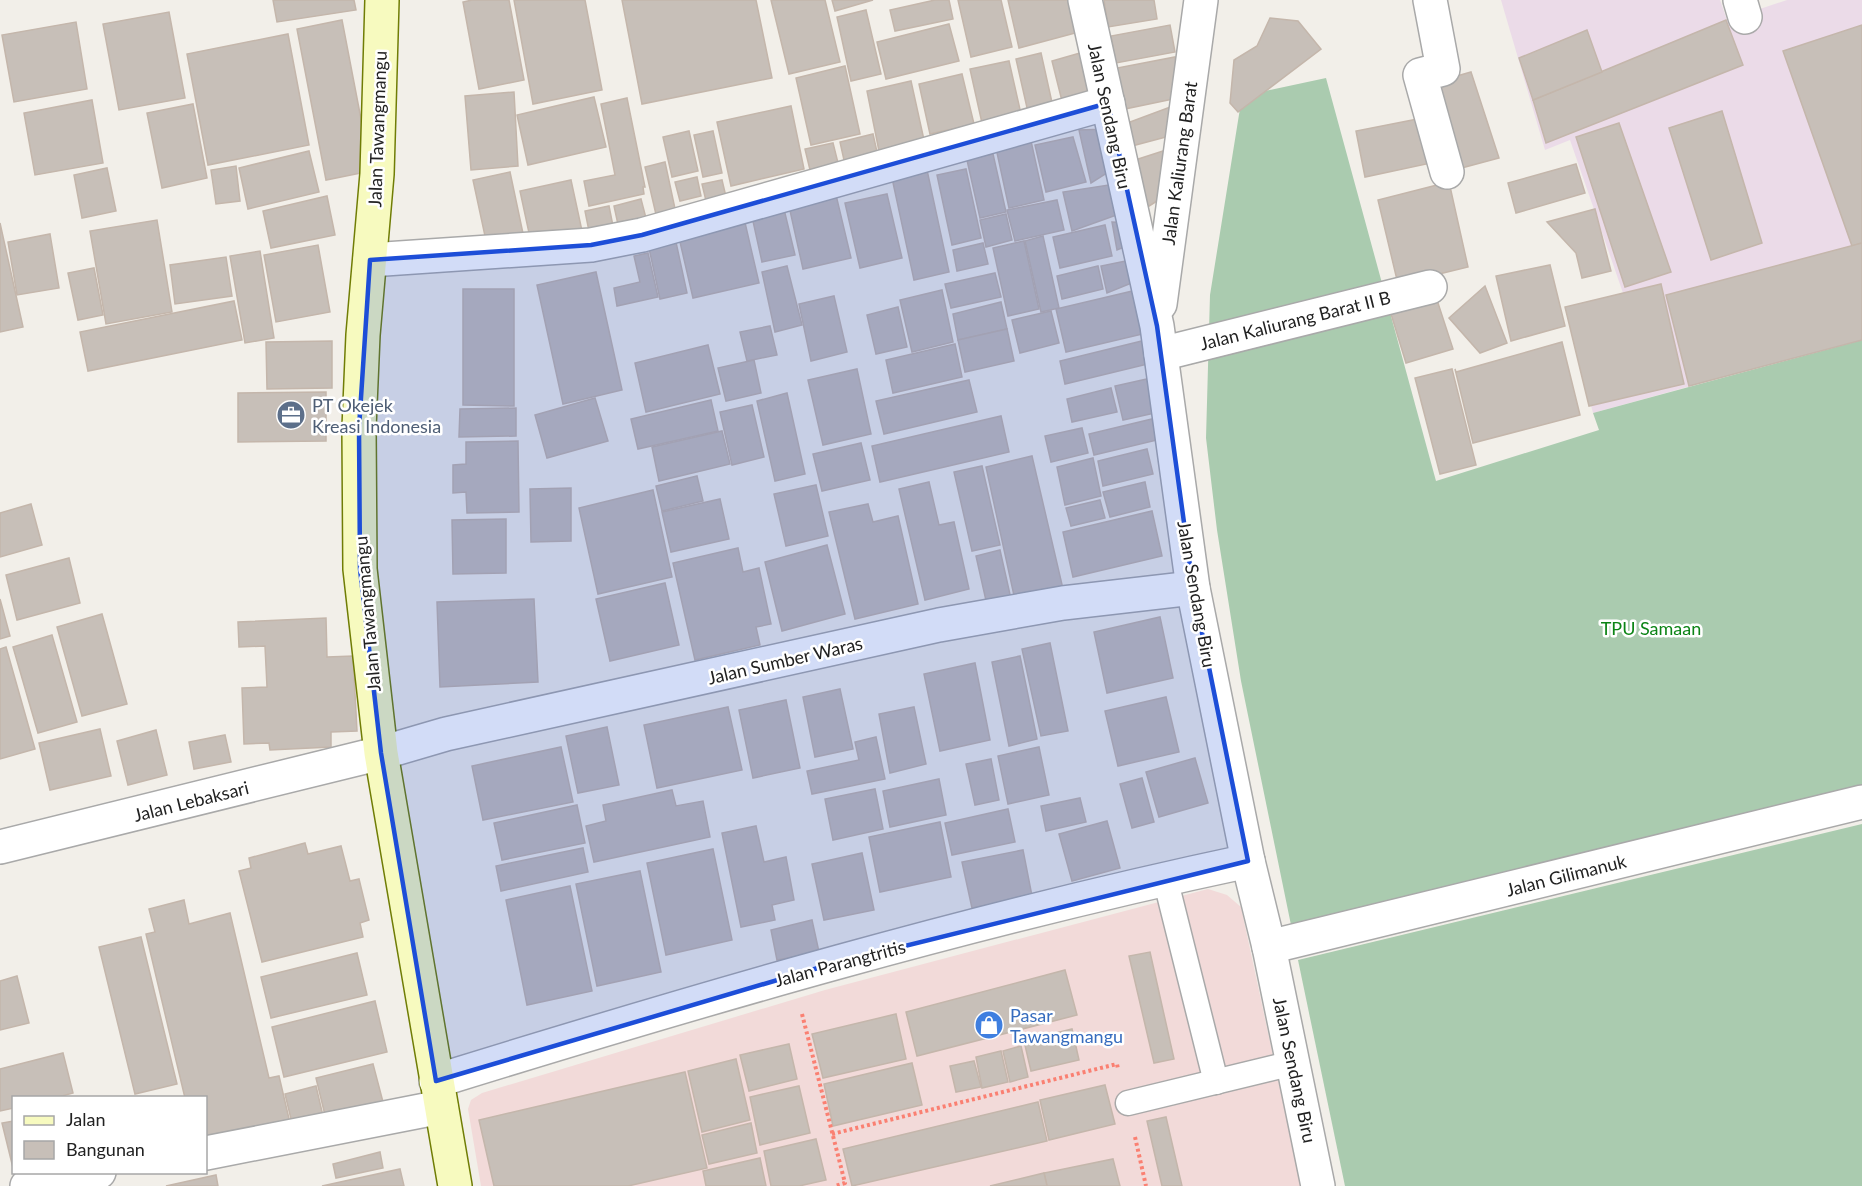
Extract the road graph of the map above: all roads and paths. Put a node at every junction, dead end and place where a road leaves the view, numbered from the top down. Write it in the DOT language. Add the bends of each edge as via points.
graph roads {
  1 [pos="382,0"];
  2 [pos="1085,0"];
  3 [pos="1201,0"];
  4 [pos="1430,0"];
  5 [pos="1108,103"];
  6 [pos="1447,172"];
  7 [pos="370,260"];
  8 [pos="1430,286"];
  9 [pos="1159,340"];
  10 [pos="1193,588"];
  11 [pos="381,753"];
  12 [pos="1862,802"];
  13 [pos="0,848"];
  14 [pos="1248,861"];
  15 [pos="1165,878"];
  16 [pos="1269,947"];
  17 [pos="792,975"];
  18 [pos="1293,1063"];
  19 [pos="1216,1082"];
  20 [pos="438,1094"];
  21 [pos="1128,1103"];
  22 [pos="832,1134"];
  23 [pos="207,1153"];
  24 [pos="93,1174"];
  25 [pos="27,1186"];
  26 [pos="455,1186"];
  27 [pos="835,1186"];
  28 [pos="1146,1186"];
  29 [pos="1318,1186"];
  1 -- 7 [label="main road, Jalan Tawangmangu" via="377,174"];
  2 -- 5 [label="street, Jalan Sendang Biru"];
  3 -- 9 [label="street, Jalan Kaliurang Barat"];
  4 -- 6 [label="street" via="1443,69 1420,75"];
  5 -- 7 [label="street" via="642,235 591,245"];
  5 -- 9 [label="street, Jalan Sendang Biru"];
  7 -- 11 [label="main road, Jalan Tawangmangu" via="359,428 360,569"];
  8 -- 9 [label="street, Jalan Kaliurang Barat II B"];
  9 -- 10 [label="street, Jalan Sendang Biru"];
  10 -- 11 [label="street, Jalan Sumber Waras" via="1063,603 939,625 446,734"];
  10 -- 14 [label="street, Jalan Sendang Biru"];
  11 -- 13 [label="street, Jalan Lebaksari"];
  11 -- 20 [label="main road, Jalan Tawangmangu"];
  12 -- 16 [label="street, Jalan Gilimanuk"];
  14 -- 15 [label="street, Jalan Parangtritis"];
  14 -- 16 [label="street, Jalan Sendang Biru"];
  15 -- 17 [label="street, Jalan Parangtritis"];
  15 -- 19 [label="lane"];
  16 -- 18 [label="street, Jalan Sendang Biru"];
  17 -- 20 [label="street, Jalan Parangtritis" via="660,1012"];
  17 -- 22 [label="path"];
  18 -- 19 [label="lane"];
  18 -- 29 [label="street, Jalan Sendang Biru"];
  19 -- 21 [label="lane"];
  20 -- 23 [label="street, Jalan Parangtritis"];
  20 -- 26 [label="main road, Jalan Tawangmangu"];
  21 -- 22 [label="path" via="1117,1064"];
  21 -- 28 [label="path"];
  22 -- 27 [label="path" via="845,1183"];
  24 -- 25 [label="street"];
}
